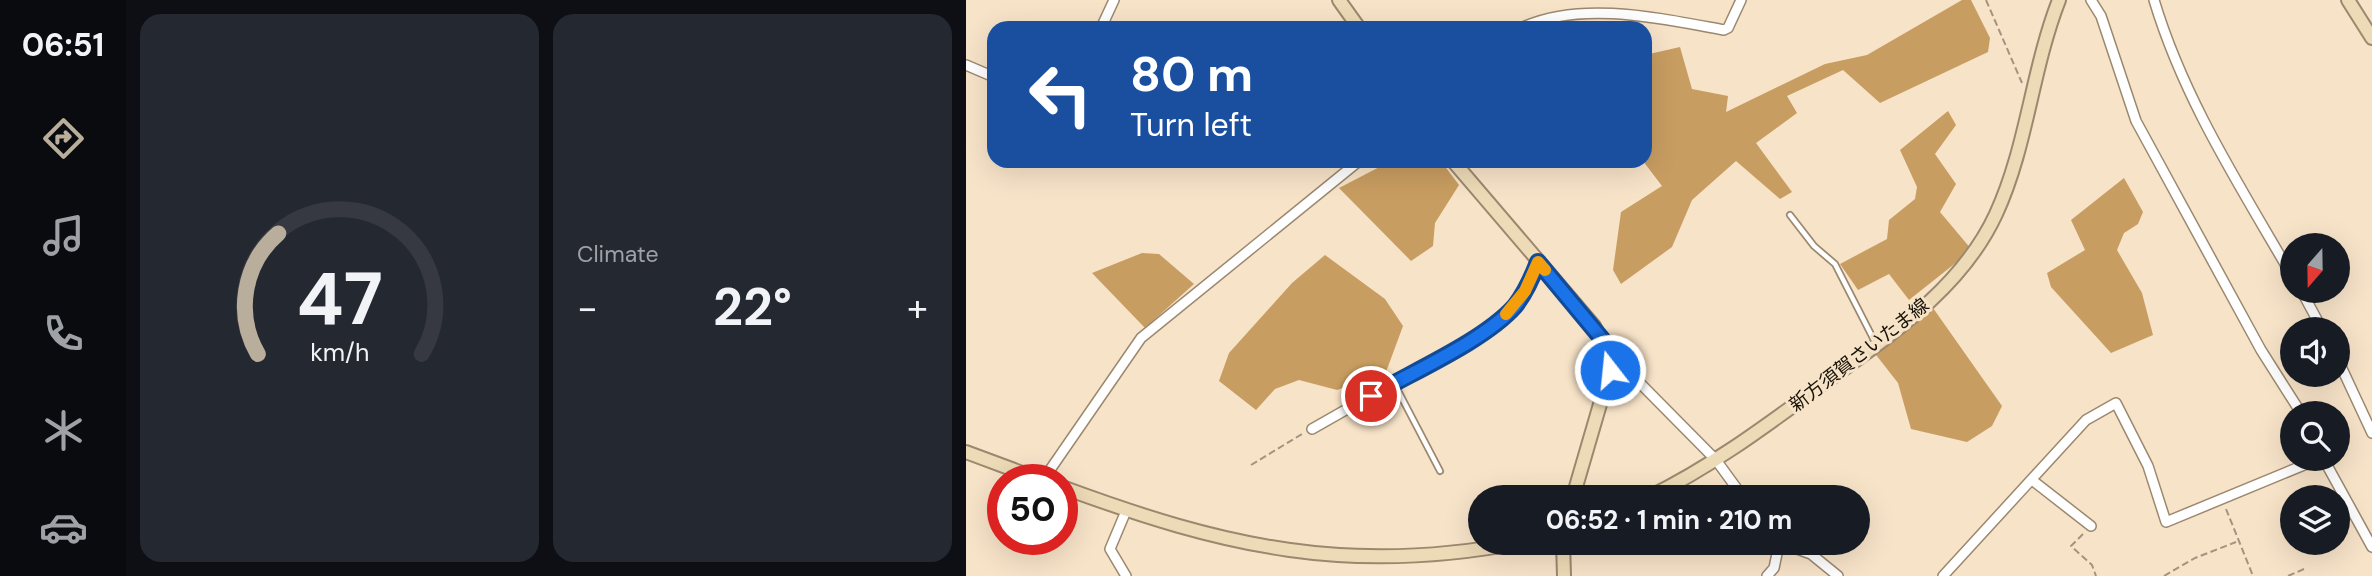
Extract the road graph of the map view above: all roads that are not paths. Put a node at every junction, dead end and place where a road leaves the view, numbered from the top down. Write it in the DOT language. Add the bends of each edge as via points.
graph roads {
  1 [pos="1114,0"];
  2 [pos="1339,0"];
  3 [pos="1741,0"];
  4 [pos="2059,0"];
  5 [pos="2091,0"];
  6 [pos="2154,0"];
  7 [pos="2348,0"];
  8 [pos="1104,21"];
  9 [pos="1355,21"];
  10 [pos="1531,21"];
  11 [pos="2372,38"];
  12 [pos="966,65"];
  13 [pos="987,74"];
  14 [pos="1351,168"];
  15 [pos="1458,168"];
  16 [pos="1790,215"];
  17 [pos="2280,255"];
  18 [pos="1538,262"];
  19 [pos="1876,345"];
  20 [pos="1610,360"];
  21 [pos="1394,383"];
  22 [pos="2350,386"];
  23 [pos="2293,401"];
  24 [pos="1312,429"];
  25 [pos="2372,433"];
  26 [pos="966,453"];
  27 [pos="1716,460"];
  28 [pos="997,464"];
  29 [pos="1053,464"];
  30 [pos="1440,471"];
  31 [pos="2291,471"];
  32 [pos="2329,471"];
  33 [pos="2032,480"];
  34 [pos="1577,485"];
  35 [pos="1671,485"];
  36 [pos="1734,485"];
  37 [pos="1078,494"];
  38 [pos="1126,511"];
  39 [pos="2091,526"];
  40 [pos="2372,547"];
  41 [pos="1468,552"];
  42 [pos="1563,555"];
  43 [pos="1776,555"];
  44 [pos="1812,555"];
  45 [pos="1126,576"];
  46 [pos="1564,576"];
  47 [pos="1767,576"];
  48 [pos="1838,576"];
  49 [pos="1943,576"];
  1 -- 8 [label="street"];
  2 -- 9 [label="main road"];
  3 -- 10 [label="street" via="1724,30 1608,7 1558,12"];
  4 -- 19 [label="main road, 新方須賀さいたま線" via="2005,194 1981,242 1944,289"];
  5 -- 23 [label="street" via="2101,16 2136,121"];
  6 -- 17 [label="street" via="2174,62 2197,111"];
  7 -- 11 [label="main road"];
  12 -- 13 [label="street"];
  14 -- 29 [label="street" via="1141,338"];
  15 -- 18 [label="main road"];
  16 -- 19 [label="lane" via="1835,264"];
  18 -- 20 [label="main road" via="1594,326"];
  18 -- 21 [label="street" via="1525,291 1503,317 1434,364"];
  19 -- 27 [label="main road, 新方須賀さいたま線"];
  20 -- 27 [label="street" via="1623,366"];
  20 -- 34 [label="main road"];
  21 -- 24 [label="street"];
  21 -- 30 [label="lane"];
  22 -- 25 [label="street"];
  26 -- 28 [label="main road"];
  27 -- 35 [label="main road, 新方須賀さいたま線"];
  27 -- 36 [label="street"];
  31 -- 33 [label="street" via="2166,522 2148,466 2116,403 2086,420"];
  32 -- 40 [label="street"];
  33 -- 39 [label="street"];
  33 -- 49 [label="street"];
  37 -- 38 [label="main road"];
  38 -- 41 [label="main road" via="1224,542 1336,559"];
  38 -- 45 [label="street" via="1110,549"];
  42 -- 46 [label="main road"];
  43 -- 47 [label="street"];
  44 -- 48 [label="street"];
}
